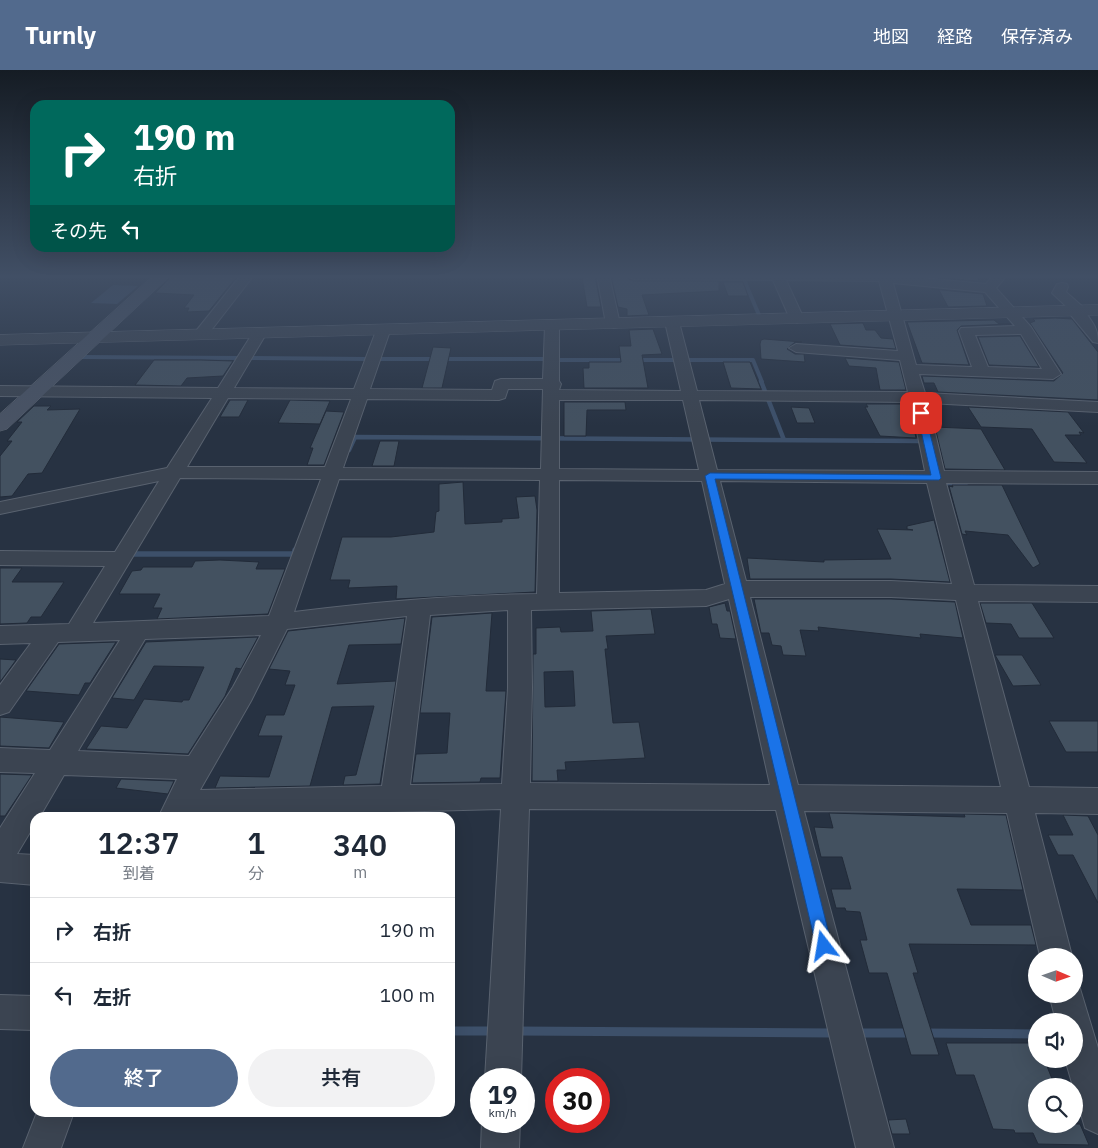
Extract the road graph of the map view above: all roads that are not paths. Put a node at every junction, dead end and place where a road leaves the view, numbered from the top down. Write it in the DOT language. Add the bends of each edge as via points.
graph roads {
  1 [pos="109,325"];
  2 [pos="208,325"];
  3 [pos="573,325"];
  4 [pos="673,325"];
  5 [pos="898,325"];
  6 [pos="1022,325"];
  7 [pos="1088,325"];
  8 [pos="552,326"];
  9 [pos="383,330"];
  10 [pos="1026,330"];
  11 [pos="201,334"];
  12 [pos="259,334"];
  13 [pos="97,337"];
  14 [pos="1098,339"];
  15 [pos="0,340"];
  16 [pos="796,348"];
  17 [pos="908,362"];
  18 [pos="982,372"];
  19 [pos="552,389"];
  20 [pos="0,391"];
  21 [pos="36,392"];
  22 [pos="224,393"];
  23 [pos="360,394"];
  24 [pos="691,395"];
  25 [pos="916,398"];
  26 [pos="1098,406"];
  27 [pos="0,424"];
  28 [pos="175,472"];
  29 [pos="331,474"];
  30 [pos="551,476"];
  31 [pos="710,476"];
  32 [pos="936,478"];
  33 [pos="1098,478"];
  34 [pos="0,508"];
  35 [pos="0,558"];
  36 [pos="122,559"];
  37 [pos="736,589"];
  38 [pos="965,593"];
  39 [pos="1098,594"];
  40 [pos="534,600"];
  41 [pos="420,606"];
  42 [pos="277,622"];
  43 [pos="138,630"];
  44 [pos="52,632"];
  45 [pos="76,632"];
  46 [pos="0,635"];
  47 [pos="0,705"];
  48 [pos="0,760"];
  49 [pos="57,761"];
  50 [pos="196,768"];
  51 [pos="516,796"];
  52 [pos="394,798"];
  53 [pos="787,798"];
  54 [pos="1017,801"];
  55 [pos="1098,801"];
  56 [pos="175,810"];
  57 [pos="0,855"];
  58 [pos="0,867"];
  59 [pos="30,870"];
  60 [pos="1054,948"];
  61 [pos="0,1012"];
  62 [pos="30,1013"];
  63 [pos="1083,1059"];
  64 [pos="504,1068"];
  65 [pos="1098,1114"];
  66 [pos="54,1117"];
  67 [pos="501,1133"];
  68 [pos="42,1148"];
  69 [pos="500,1148"];
  70 [pos="875,1148"];
  1 -- 13 [label="main road"];
  2 -- 11 [label="street"];
  3 -- 8 [label="street"];
  4 -- 24 [label="street"];
  5 -- 17 [label="street"];
  6 -- 10 [label="street"];
  7 -- 14 [label="street"];
  8 -- 9 [label="street"];
  8 -- 19 [label="street"];
  9 -- 12 [label="street"];
  9 -- 23 [label="street"];
  10 -- 18 [label="street" via="966,331"];
  10 -- 18 [label="street" via="1053,374"];
  11 -- 12 [label="street"];
  11 -- 13 [label="street"];
  12 -- 22 [label="street"];
  13 -- 15 [label="street"];
  13 -- 21 [label="main road"];
  16 -- 17 [label="street"];
  17 -- 18 [label="street"];
  17 -- 25 [label="street"];
  19 -- 23 [label="street" via="501,384 499,394"];
  19 -- 24 [label="street"];
  19 -- 30 [label="street"];
  20 -- 21 [label="street"];
  21 -- 22 [label="street"];
  21 -- 27 [label="main road"];
  22 -- 23 [label="street"];
  22 -- 28 [label="street"];
  23 -- 29 [label="street"];
  24 -- 25 [label="street"];
  24 -- 31 [label="street"];
  25 -- 26 [label="street"];
  25 -- 32 [label="street" via="926,427"];
  28 -- 29 [label="street"];
  28 -- 34 [label="street"];
  28 -- 36 [label="street"];
  29 -- 30 [label="street"];
  29 -- 42 [label="street"];
  30 -- 31 [label="street"];
  30 -- 40 [label="street"];
  31 -- 32 [label="street"];
  31 -- 37 [label="street"];
  32 -- 33 [label="street"];
  32 -- 38 [label="street"];
  35 -- 36 [label="street"];
  36 -- 45 [label="street"];
  37 -- 38 [label="street" via="891,589"];
  37 -- 40 [label="street" via="706,598"];
  37 -- 53 [label="street"];
  38 -- 39 [label="street"];
  38 -- 54 [label="street"];
  40 -- 41 [label="street"];
  40 -- 51 [label="street" via="518,638 520,688"];
  41 -- 42 [label="street"];
  41 -- 52 [label="street"];
  42 -- 43 [label="street" via="271,626"];
  42 -- 50 [label="street" via="242,694"];
  43 -- 45 [label="street"];
  43 -- 49 [label="street"];
  44 -- 45 [label="street"];
  44 -- 46 [label="street"];
  44 -- 47 [label="street"];
  48 -- 49 [label="street"];
  49 -- 50 [label="street"];
  49 -- 57 [label="street"];
  50 -- 56 [label="street"];
  51 -- 52 [label="street"];
  51 -- 53 [label="street"];
  51 -- 64 [label="street"];
  52 -- 56 [label="street"];
  53 -- 54 [label="street"];
  53 -- 70 [label="street"];
  54 -- 55 [label="street"];
  54 -- 60 [label="street"];
  58 -- 59 [label="street"];
  61 -- 62 [label="street"];
  63 -- 65 [label="street"];
  66 -- 68 [label="street"];
  67 -- 69 [label="street"];
}
